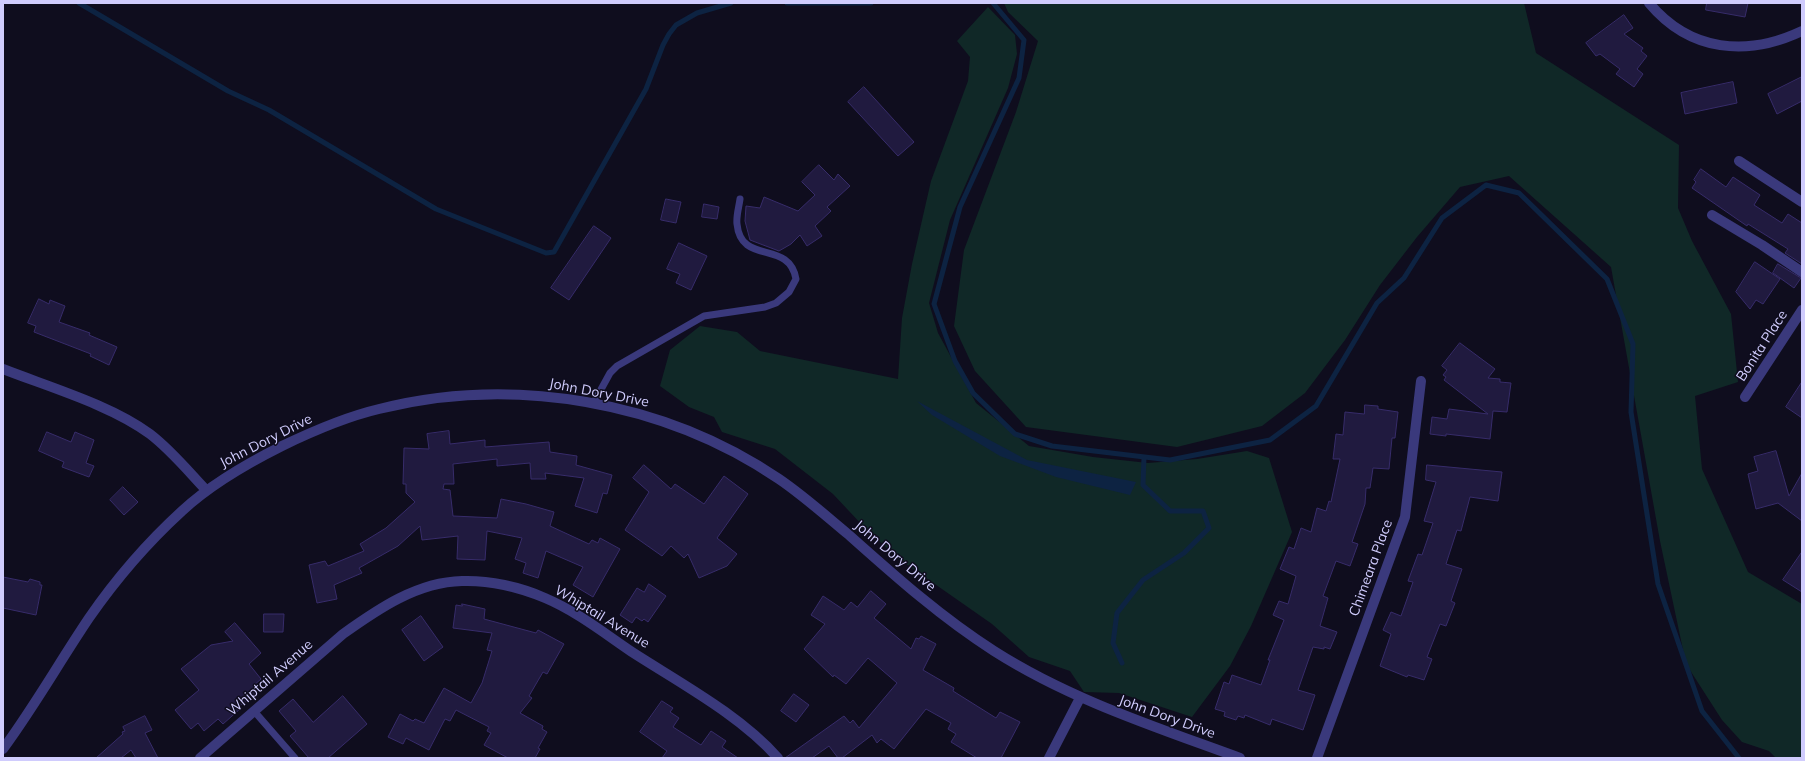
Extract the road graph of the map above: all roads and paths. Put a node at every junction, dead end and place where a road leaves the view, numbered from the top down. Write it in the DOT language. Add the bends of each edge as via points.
graph roads {
  1 [pos="1649,3"];
  2 [pos="1802,31"];
  3 [pos="1740,161"];
  4 [pos="740,199"];
  5 [pos="1802,202"];
  6 [pos="1712,215"];
  7 [pos="1802,272"];
  8 [pos="1802,310"];
  9 [pos="3,369"];
  10 [pos="1421,381"];
  11 [pos="1745,397"];
  12 [pos="593,404"];
  13 [pos="206,490"];
  14 [pos="1080,698"];
  15 [pos="254,711"];
  16 [pos="3,749"];
  17 [pos="200,758"];
  18 [pos="295,758"];
  19 [pos="778,758"];
  20 [pos="1049,758"];
  21 [pos="1240,758"];
  22 [pos="1317,758"];
  1 -- 2 [label="street" via="1671,24 1712,44 1757,46 1782,40"];
  3 -- 5 [label="street"];
  4 -- 12 [label="lane" via="737,224 741,238 753,249 783,257 790,263 796,279 789,292 776,303 765,307 704,316 646,348 614,369"];
  6 -- 7 [label="street"];
  8 -- 11 [label="street, Bonita Place"];
  9 -- 13 [label="street" via="123,416 151,434"];
  10 -- 22 [label="street, Chimeara Place" via="1405,517"];
  12 -- 13 [label="street, John Dory Drive" via="555,397 512,394 464,395 414,401 378,409 306,434 251,462"];
  12 -- 14 [label="street, John Dory Drive" via="648,416 682,428 722,446 780,479 970,635 1024,669"];
  13 -- 16 [label="street, John Dory Drive" via="158,534 113,585"];
  14 -- 20 [label="street"];
  14 -- 21 [label="street, John Dory Drive"];
  15 -- 17 [label="street, Whiptail Avenue"];
  15 -- 18 [label="lane"];
  15 -- 19 [label="street, Whiptail Avenue" via="342,634 385,605 436,584 462,581 492,583 545,598 574,614 746,728 766,744"];
}
